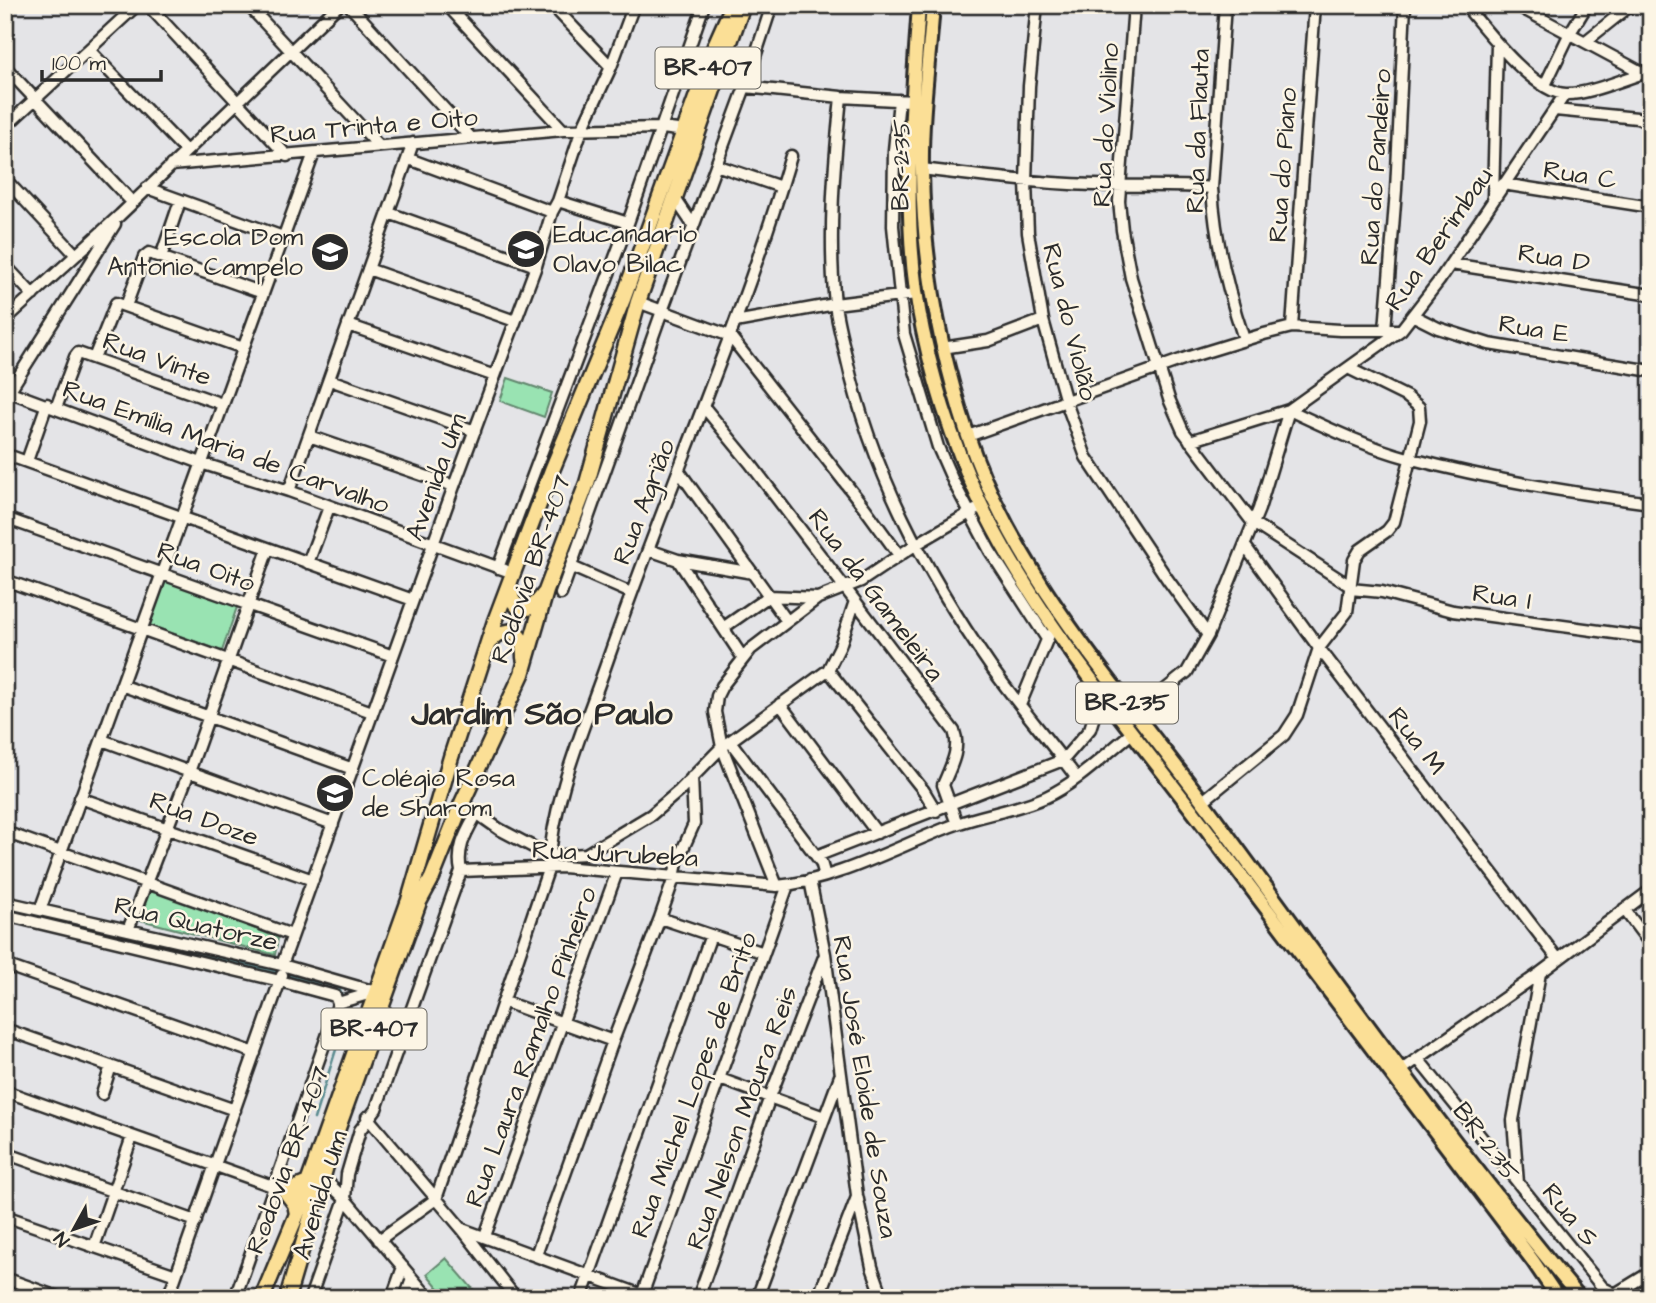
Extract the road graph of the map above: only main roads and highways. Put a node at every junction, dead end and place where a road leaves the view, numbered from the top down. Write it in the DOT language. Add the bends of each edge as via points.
graph roads {
  1 [pos="733,5"];
  2 [pos="743,5"];
  3 [pos="919,5"];
  4 [pos="933,5"];
  5 [pos="1000,528"];
  6 [pos="504,574"];
  7 [pos="546,592"];
  8 [pos="488,643"];
  9 [pos="522,674"];
  10 [pos="311,1185"];
  11 [pos="297,1214"];
  12 [pos="262,1298"];
  13 [pos="286,1298"];
  14 [pos="1558,1298"];
  15 [pos="1580,1298"];
  1 -- 6 [label="highway, Rodovia BR-407 / BR-407" via="623,299"];
  2 -- 7 [label="highway, Rodovia BR-407 / BR-407" via="638,302 587,483"];
  3 -- 5 [label="main road, BR-235 / BR-235" via="910,142 916,294 934,373 977,509"];
  4 -- 5 [label="main road, BR-235 / BR-235" via="922,169 930,292 968,436"];
  5 -- 14 [label="main road, BR-235 / BR-235" via="1054,625 1132,733"];
  5 -- 15 [label="main road, BR-235 / BR-235" via="1472,1162"];
  6 -- 7 [label="highway" via="519,608 533,606"];
  6 -- 8 [label="highway, Rodovia BR-407 / BR-407"];
  7 -- 9 [label="highway, Rodovia BR-407 / BR-407"];
  8 -- 9 [label="highway" via="507,631 517,634 524,648"];
  8 -- 10 [label="highway, Rodovia BR-407 / BR-407" via="417,878"];
  9 -- 10 [label="highway, Rodovia BR-407 / BR-407" via="419,902"];
  10 -- 11 [label="highway, Rodovia BR-407 / BR-407"];
  10 -- 11 [label="highway" via="281,1189 295,1204"];
  10 -- 13 [label="highway, Rodovia BR-407 / BR-407"];
  11 -- 12 [label="highway, Rodovia BR-407 / BR-407"];
}
